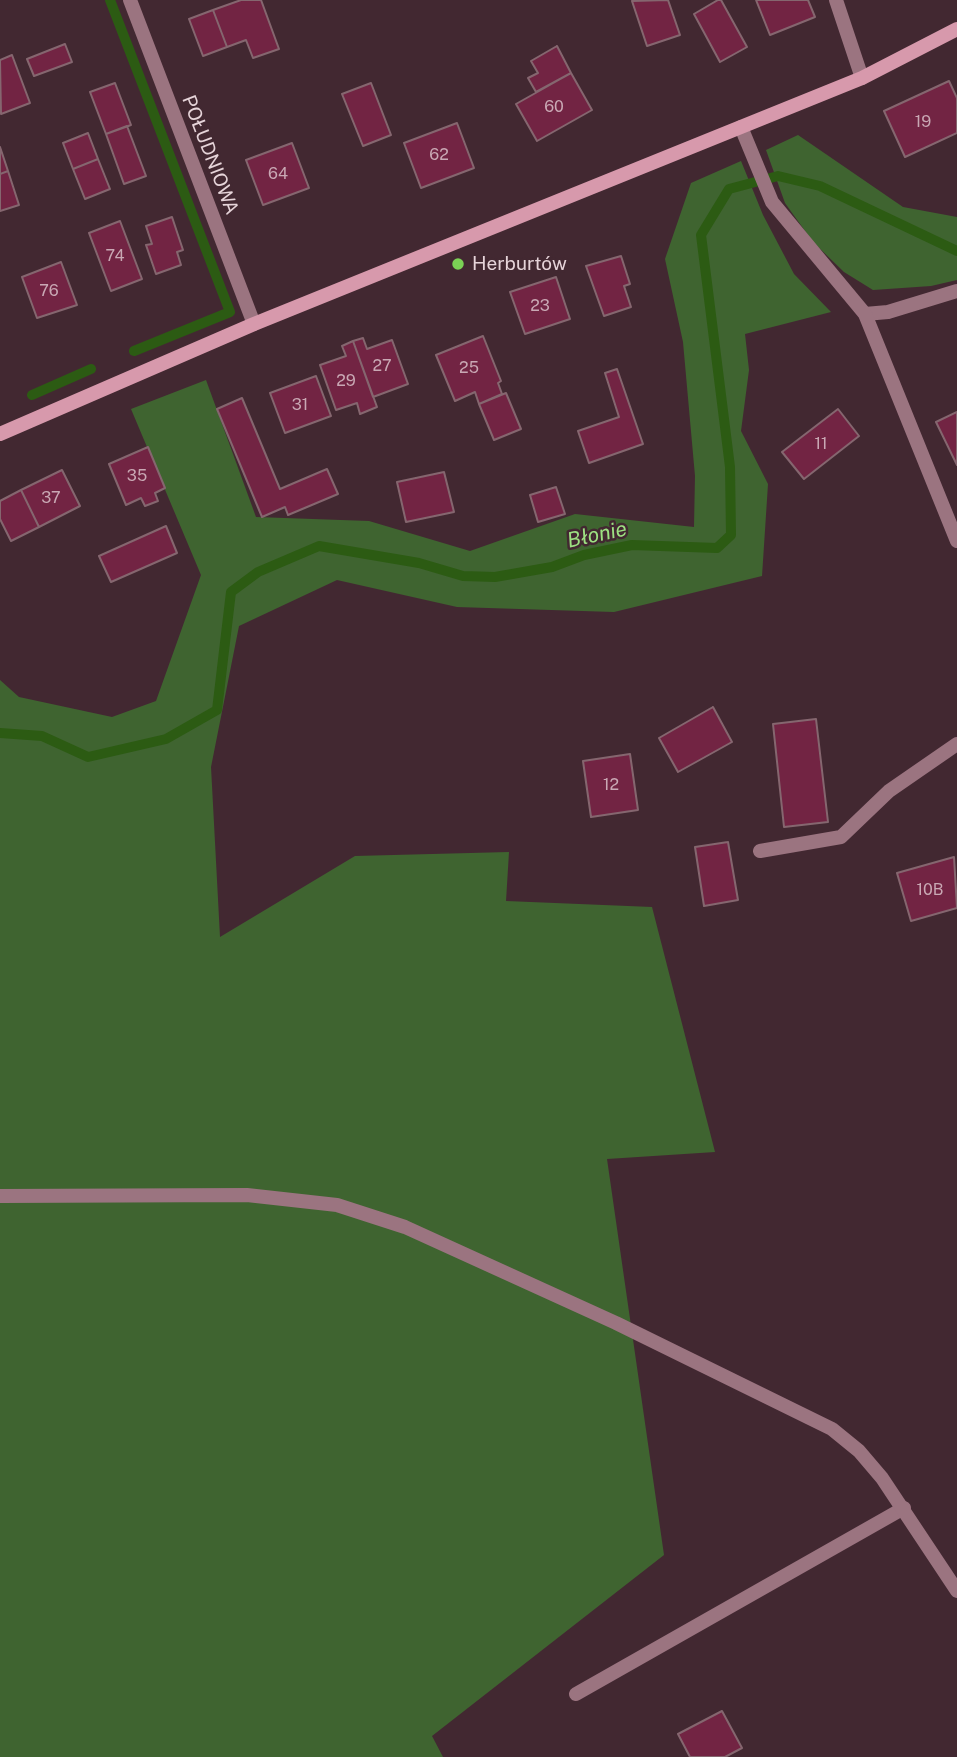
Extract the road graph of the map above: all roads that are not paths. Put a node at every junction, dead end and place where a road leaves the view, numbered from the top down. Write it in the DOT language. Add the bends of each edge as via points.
graph roads {
  1 [pos="130,0"];
  2 [pos="836,0"];
  3 [pos="957,29"];
  4 [pos="862,78"];
  5 [pos="741,127"];
  6 [pos="957,291"];
  7 [pos="865,314"];
  8 [pos="254,324"];
  9 [pos="0,434"];
  10 [pos="957,541"];
  11 [pos="957,744"];
  12 [pos="760,851"];
  13 [pos="0,1196"];
  14 [pos="904,1508"];
  15 [pos="957,1591"];
  16 [pos="576,1694"];
  1 -- 8 [label="street, POŁUDNIOWA"];
  2 -- 4 [label="street"];
  3 -- 4 [label="street"];
  4 -- 5 [label="street"];
  5 -- 7 [label="street" via="772,202"];
  5 -- 8 [label="street"];
  6 -- 7 [label="street" via="888,312"];
  7 -- 10 [label="street"];
  8 -- 9 [label="street"];
  11 -- 12 [label="street" via="889,791 841,837"];
  13 -- 14 [label="street" via="247,1195 337,1205 405,1227 832,1429 859,1451"];
  14 -- 15 [label="street"];
  14 -- 16 [label="street"];
}
